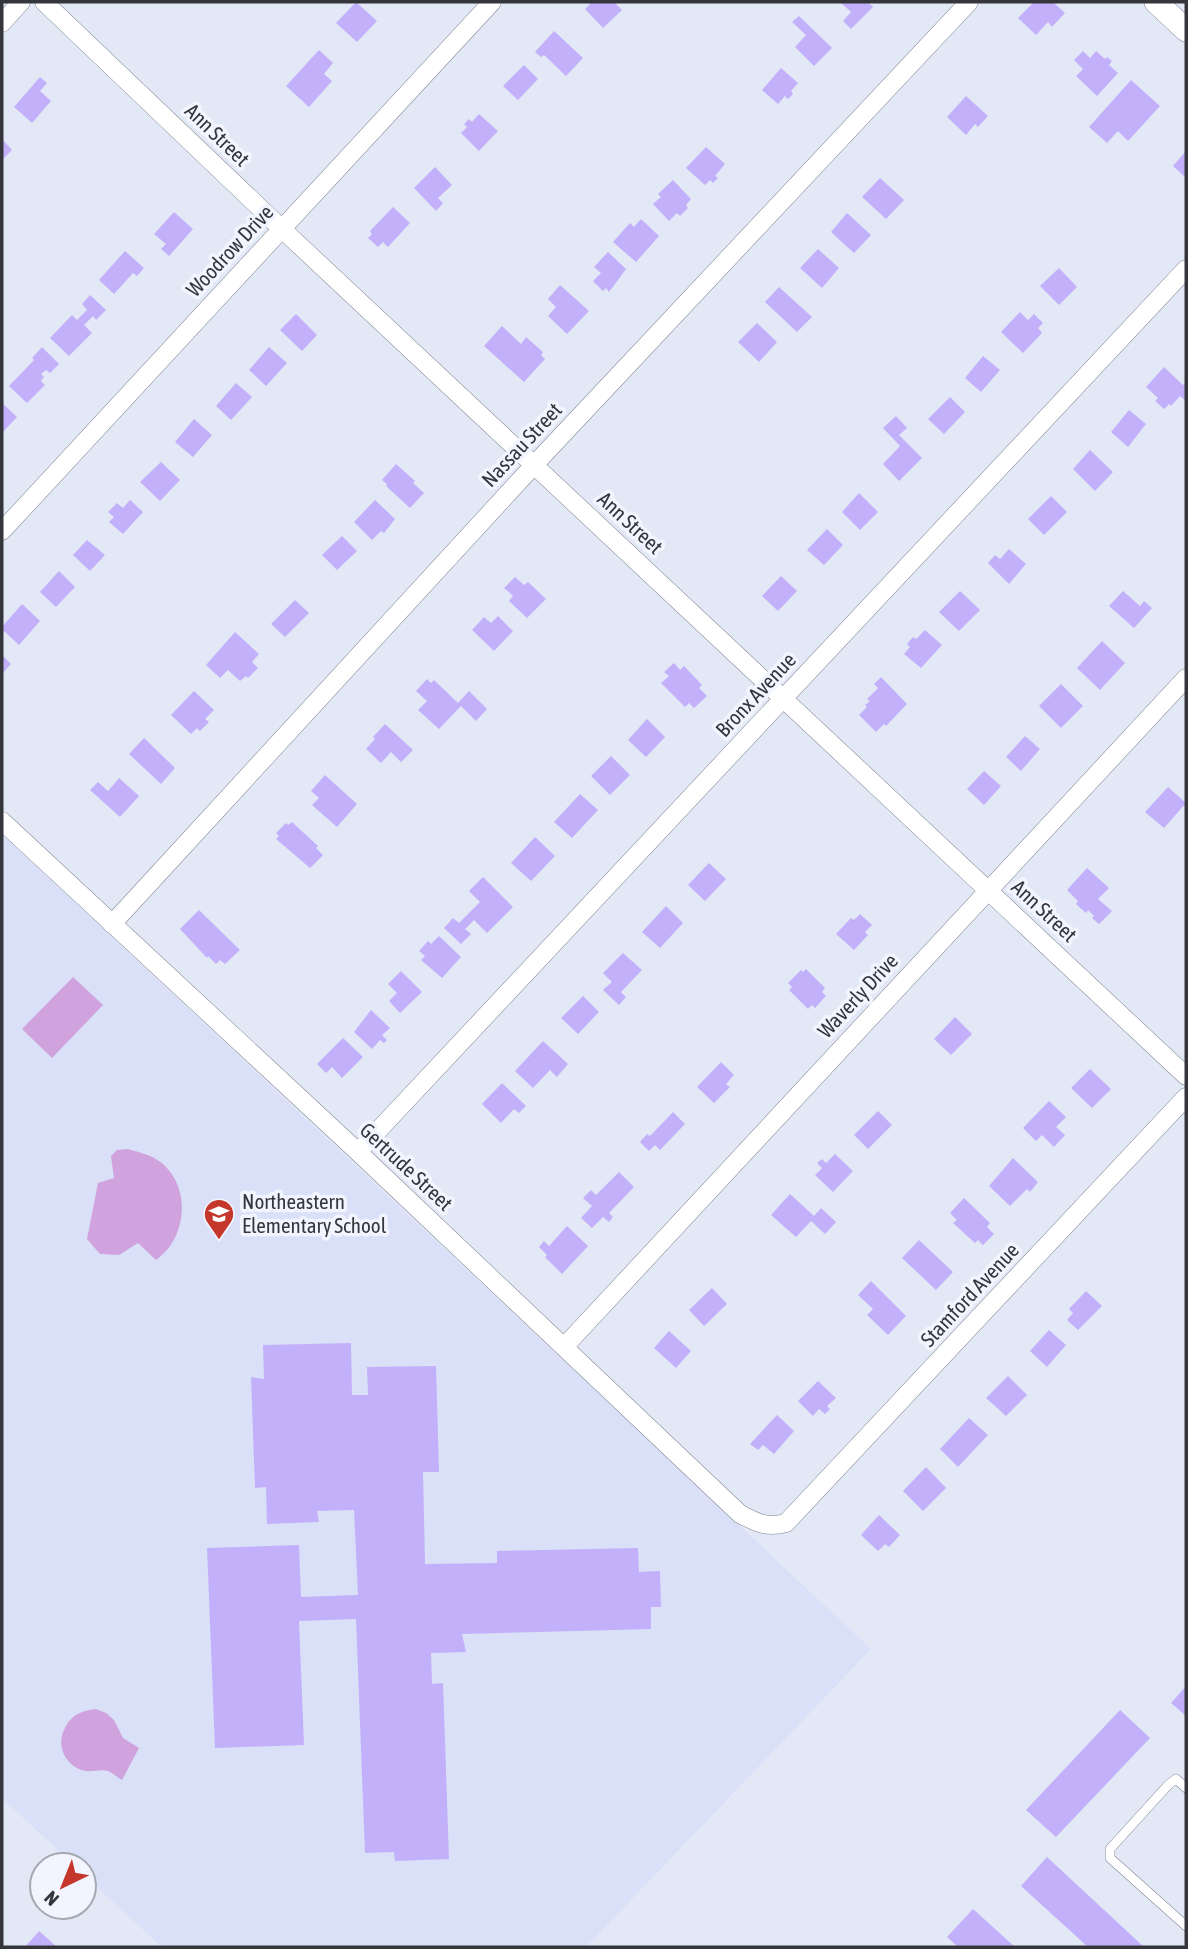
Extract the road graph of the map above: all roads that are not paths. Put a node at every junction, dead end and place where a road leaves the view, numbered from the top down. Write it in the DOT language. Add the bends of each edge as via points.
graph roads {
  1 [pos="21,2"];
  2 [pos="44,2"];
  3 [pos="492,2"];
  4 [pos="969,2"];
  5 [pos="1156,2"];
  6 [pos="2,23"];
  7 [pos="1185,25"];
  8 [pos="282,229"];
  9 [pos="1186,269"];
  10 [pos="534,465"];
  11 [pos="2,531"];
  12 [pos="1186,678"];
  13 [pos="784,698"];
  14 [pos="2,821"];
  15 [pos="988,890"];
  16 [pos="112,924"];
  17 [pos="1186,1076"];
  18 [pos="1186,1097"];
  19 [pos="358,1152"];
  20 [pos="564,1347"];
  21 [pos="786,1523"];
  22 [pos="1186,1788"];
  23 [pos="1186,1926"];
  1 -- 6 [label="street"];
  2 -- 8 [label="street, Ann Street"];
  3 -- 8 [label="street, Woodrow Drive"];
  4 -- 10 [label="street, Nassau Street"];
  5 -- 7 [label="street"];
  8 -- 10 [label="street, Ann Street"];
  8 -- 11 [label="street, Woodrow Drive"];
  9 -- 13 [label="street, Bronx Avenue"];
  10 -- 13 [label="street, Ann Street"];
  10 -- 16 [label="street, Nassau Street"];
  12 -- 15 [label="street, Waverly Drive"];
  13 -- 15 [label="street, Ann Street"];
  13 -- 19 [label="street, Bronx Avenue"];
  14 -- 16 [label="street, Gertrude Street"];
  15 -- 17 [label="street, Ann Street"];
  15 -- 20 [label="street, Waverly Drive"];
  16 -- 19 [label="street, Gertrude Street"];
  18 -- 21 [label="street, Stamford Avenue"];
  19 -- 20 [label="street, Gertrude Street"];
  20 -- 21 [label="street, Gertrude Street" via="740,1514 771,1527"];
  22 -- 23 [label="lane" via="1176,1779 1170,1784 1110,1849 1110,1858"];
}
